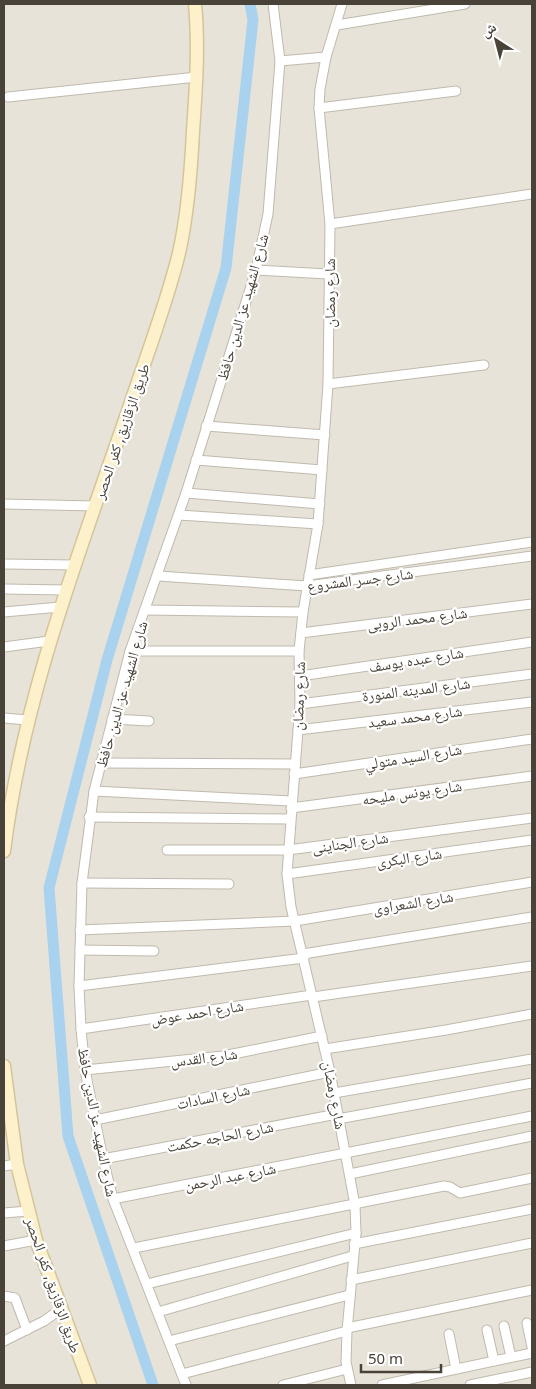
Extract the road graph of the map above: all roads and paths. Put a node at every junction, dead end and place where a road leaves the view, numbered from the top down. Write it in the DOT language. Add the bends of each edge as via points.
graph roads {
  1 [pos="195,4"];
  2 [pos="274,4"];
  3 [pos="342,4"];
  4 [pos="465,4"];
  5 [pos="337,25"];
  6 [pos="326,57"];
  7 [pos="280,61"];
  8 [pos="197,77"];
  9 [pos="456,91"];
  10 [pos="8,97"];
  11 [pos="319,108"];
  12 [pos="532,194"];
  13 [pos="330,224"];
  14 [pos="256,270"];
  15 [pos="328,274"];
  16 [pos="484,365"];
  17 [pos="328,384"];
  18 [pos="206,426"];
  19 [pos="325,435"];
  20 [pos="196,460"];
  21 [pos="322,470"];
  22 [pos="186,493"];
  23 [pos="4,504"];
  24 [pos="320,504"];
  25 [pos="95,506"];
  26 [pos="179,514"];
  27 [pos="318,524"];
  28 [pos="532,542"];
  29 [pos="532,556"];
  30 [pos="4,564"];
  31 [pos="74,565"];
  32 [pos="309,575"];
  33 [pos="158,576"];
  34 [pos="307,586"];
  35 [pos="4,589"];
  36 [pos="66,590"];
  37 [pos="532,604"];
  38 [pos="60,607"];
  39 [pos="145,610"];
  40 [pos="4,612"];
  41 [pos="303,612"];
  42 [pos="301,633"];
  43 [pos="49,641"];
  44 [pos="532,642"];
  45 [pos="4,647"];
  46 [pos="130,650"];
  47 [pos="299,651"];
  48 [pos="532,674"];
  49 [pos="300,676"];
  50 [pos="532,702"];
  51 [pos="300,704"];
  52 [pos="4,718"];
  53 [pos="112,719"];
  54 [pos="27,720"];
  55 [pos="149,722"];
  56 [pos="298,730"];
  57 [pos="532,739"];
  58 [pos="100,762"];
  59 [pos="294,764"];
  60 [pos="294,774"];
  61 [pos="532,776"];
  62 [pos="94,791"];
  63 [pos="291,805"];
  64 [pos="89,817"];
  65 [pos="532,818"];
  66 [pos="290,819"];
  67 [pos="532,840"];
  68 [pos="168,850"];
  69 [pos="288,850"];
  70 [pos="4,851"];
  71 [pos="286,874"];
  72 [pos="532,882"];
  73 [pos="82,883"];
  74 [pos="229,884"];
  75 [pos="532,917"];
  76 [pos="295,921"];
  77 [pos="80,930"];
  78 [pos="80,950"];
  79 [pos="154,951"];
  80 [pos="303,956"];
  81 [pos="532,966"];
  82 [pos="80,986"];
  83 [pos="313,996"];
  84 [pos="532,1014"];
  85 [pos="81,1030"];
  86 [pos="322,1036"];
  87 [pos="325,1049"];
  88 [pos="532,1059"];
  89 [pos="4,1066"];
  90 [pos="85,1070"];
  91 [pos="330,1072"];
  92 [pos="532,1083"];
  93 [pos="5,1092"];
  94 [pos="334,1093"];
  95 [pos="338,1116"];
  96 [pos="532,1116"];
  97 [pos="95,1120"];
  98 [pos="7,1128"];
  99 [pos="532,1136"];
  100 [pos="346,1152"];
  101 [pos="103,1159"];
  102 [pos="17,1164"];
  103 [pos="4,1166"];
  104 [pos="350,1174"];
  105 [pos="532,1178"];
  106 [pos="113,1199"];
  107 [pos="355,1205"];
  108 [pos="532,1209"];
  109 [pos="28,1211"];
  110 [pos="4,1213"];
  111 [pos="356,1233"];
  112 [pos="36,1240"];
  113 [pos="532,1243"];
  114 [pos="354,1244"];
  115 [pos="4,1246"];
  116 [pos="134,1248"];
  117 [pos="352,1256"];
  118 [pos="351,1280"];
  119 [pos="147,1284"];
  120 [pos="532,1290"];
  121 [pos="349,1295"];
  122 [pos="4,1296"];
  123 [pos="61,1309"];
  124 [pos="158,1312"];
  125 [pos="526,1322"];
  126 [pos="504,1326"];
  127 [pos="347,1329"];
  128 [pos="28,1330"];
  129 [pos="487,1330"];
  130 [pos="449,1334"];
  131 [pos="4,1341"];
  132 [pos="169,1341"];
  133 [pos="532,1348"];
  134 [pos="532,1353"];
  135 [pos="511,1357"];
  136 [pos="494,1361"];
  137 [pos="347,1369"];
  138 [pos="456,1369"];
  139 [pos="532,1372"];
  140 [pos="182,1374"];
  141 [pos="90,1385"];
  142 [pos="186,1385"];
  143 [pos="283,1385"];
  144 [pos="351,1385"];
  145 [pos="382,1385"];
  146 [pos="470,1385"];
  1 -- 8 [label="main road, طريق الزقازيق, كفر الحصر"];
  2 -- 7 [label="street, شارع الشهيد عز الدين حافظ"];
  3 -- 5 [label="street, شارع رمضان"];
  4 -- 5 [label="street"];
  5 -- 6 [label="street, شارع رمضان"];
  6 -- 7 [label="street"];
  6 -- 11 [label="street, شارع رمضان"];
  7 -- 14 [label="street, شارع الشهيد عز الدين حافظ" via="268,214"];
  8 -- 10 [label="street"];
  8 -- 25 [label="main road, طريق الزقازيق, كفر الحصر" via="188,197 179,252 164,306"];
  9 -- 11 [label="street"];
  11 -- 13 [label="street, شارع رمضان"];
  12 -- 13 [label="street"];
  13 -- 15 [label="street, شارع رمضان"];
  14 -- 15 [label="street"];
  14 -- 18 [label="street, شارع الشهيد عز الدين حافظ"];
  15 -- 17 [label="street, شارع رمضان"];
  16 -- 17 [label="street"];
  17 -- 19 [label="street, شارع رمضان"];
  18 -- 19 [label="street"];
  18 -- 20 [label="street, شارع الشهيد عز الدين حافظ"];
  19 -- 21 [label="street, شارع رمضان"];
  20 -- 21 [label="street"];
  20 -- 22 [label="street, شارع الشهيد عز الدين حافظ"];
  21 -- 24 [label="street, شارع رمضان"];
  22 -- 24 [label="street"];
  22 -- 26 [label="street, شارع الشهيد عز الدين حافظ"];
  23 -- 25 [label="street"];
  24 -- 27 [label="street, شارع رمضان"];
  25 -- 31 [label="main road, طريق الزقازيق, كفر الحصر"];
  26 -- 27 [label="street"];
  26 -- 33 [label="street, شارع الشهيد عز الدين حافظ"];
  27 -- 32 [label="street, شارع رمضان"];
  28 -- 32 [label="street, شارع جسر المشروع"];
  29 -- 34 [label="street, شارع جسر المشروع"];
  30 -- 31 [label="street"];
  31 -- 36 [label="main road, طريق الزقازيق, كفر الحصر"];
  32 -- 34 [label="street, شارع رمضان"];
  33 -- 34 [label="street, شارع جسر المشروع"];
  33 -- 39 [label="street, شارع الشهيد عز الدين حافظ"];
  34 -- 41 [label="street, شارع رمضان"];
  35 -- 36 [label="street"];
  36 -- 38 [label="main road, طريق الزقازيق, كفر الحصر"];
  37 -- 42 [label="street, شارع محمد الروبى"];
  38 -- 40 [label="street"];
  38 -- 43 [label="main road, طريق الزقازيق, كفر الحصر"];
  39 -- 41 [label="street"];
  39 -- 46 [label="street, شارع الشهيد عز الدين حافظ"];
  41 -- 42 [label="street, شارع رمضان"];
  42 -- 47 [label="street, شارع رمضان"];
  43 -- 45 [label="street"];
  43 -- 54 [label="main road, طريق الزقازيق, كفر الحصر"];
  44 -- 49 [label="street, شارع عبده يوسف"];
  46 -- 47 [label="street"];
  46 -- 53 [label="street, شارع الشهيد عز الدين حافظ"];
  47 -- 49 [label="street, شارع رمضان"];
  48 -- 51 [label="street, شارع المدينه المنورة"];
  49 -- 51 [label="street, شارع رمضان"];
  50 -- 56 [label="street, شارع محمد سعيد"];
  51 -- 56 [label="street, شارع رمضان"];
  52 -- 54 [label="street"];
  53 -- 55 [label="street"];
  53 -- 58 [label="street, شارع الشهيد عز الدين حافظ"];
  54 -- 70 [label="main road, طريق الزقازيق, كفر الحصر"];
  56 -- 59 [label="street, شارع رمضان"];
  57 -- 60 [label="street, شارع السيد متولي"];
  58 -- 59 [label="street"];
  58 -- 62 [label="street, شارع الشهيد عز الدين حافظ"];
  59 -- 60 [label="street, شارع رمضان"];
  60 -- 63 [label="street, شارع رمضان"];
  61 -- 63 [label="street, شارع يونس مليحه"];
  62 -- 63 [label="street, شارع يونس مليحه"];
  62 -- 64 [label="street, شارع الشهيد عز الدين حافظ"];
  63 -- 66 [label="street, شارع رمضان"];
  64 -- 66 [label="street"];
  64 -- 73 [label="street, شارع الشهيد عز الدين حافظ"];
  65 -- 69 [label="street, شارع الجناينى"];
  66 -- 69 [label="street, شارع رمضان"];
  67 -- 71 [label="street, شارع البكرى"];
  68 -- 69 [label="street, شارع الجناينى"];
  69 -- 71 [label="street, شارع رمضان"];
  71 -- 76 [label="street, شارع رمضان"];
  72 -- 76 [label="street, شارع الشعراوى"];
  73 -- 74 [label="street"];
  73 -- 77 [label="street, شارع الشهيد عز الدين حافظ"];
  75 -- 80 [label="street"];
  76 -- 77 [label="street, شارع الشعراوى"];
  76 -- 80 [label="street, شارع رمضان"];
  77 -- 78 [label="street, شارع الشهيد عز الدين حافظ"];
  78 -- 79 [label="street"];
  78 -- 82 [label="street, شارع الشهيد عز الدين حافظ"];
  80 -- 82 [label="street"];
  80 -- 83 [label="street, شارع رمضان"];
  81 -- 83 [label="street, شارع احمد عوض"];
  82 -- 85 [label="street, شارع الشهيد عز الدين حافظ"];
  83 -- 85 [label="street, شارع احمد عوض"];
  83 -- 86 [label="street, شارع رمضان"];
  84 -- 87 [label="street"];
  85 -- 90 [label="street, شارع الشهيد عز الدين حافظ"];
  86 -- 87 [label="street, شارع رمضان"];
  86 -- 90 [label="street, شارع القدس" via="222,1056"];
  87 -- 91 [label="street, شارع رمضان"];
  88 -- 94 [label="street"];
  89 -- 93 [label="main road, طريق الزقازيق, كفر الحصر"];
  90 -- 97 [label="street, شارع الشهيد عز الدين حافظ"];
  91 -- 94 [label="street, شارع رمضان"];
  91 -- 97 [label="street, شارع السادات"];
  92 -- 95 [label="street, شارع الحاجه حكمت"];
  93 -- 98 [label="main road, طريق الزقازيق, كفر الحصر"];
  94 -- 95 [label="street, شارع رمضان"];
  95 -- 100 [label="street, شارع رمضان"];
  95 -- 101 [label="street, شارع الحاجه حكمت"];
  96 -- 100 [label="street, شارع عبد الرحمن"];
  97 -- 101 [label="street, شارع الشهيد عز الدين حافظ"];
  98 -- 102 [label="main road, طريق الزقازيق, كفر الحصر"];
  99 -- 104 [label="street"];
  100 -- 104 [label="street, شارع رمضان"];
  100 -- 106 [label="street, شارع عبد الرحمن"];
  101 -- 106 [label="street, شارع الشهيد عز الدين حافظ"];
  102 -- 103 [label="street"];
  102 -- 109 [label="main road, طريق الزقازيق, كفر الحصر"];
  104 -- 107 [label="street, شارع رمضان"];
  105 -- 107 [label="street" via="460,1193 444,1186"];
  106 -- 116 [label="street, شارع الشهيد عز الدين حافظ"];
  107 -- 111 [label="street, شارع رمضان"];
  107 -- 116 [label="street"];
  108 -- 114 [label="street"];
  109 -- 110 [label="street"];
  109 -- 112 [label="main road, طريق الزقازيق, كفر الحصر"];
  111 -- 114 [label="street, شارع رمضان"];
  111 -- 119 [label="street"];
  112 -- 115 [label="street"];
  112 -- 123 [label="main road, طريق الزقازيق, كفر الحصر"];
  113 -- 118 [label="street"];
  114 -- 117 [label="street, شارع رمضان"];
  116 -- 119 [label="street, شارع الشهيد عز الدين حافظ"];
  117 -- 118 [label="street, شارع رمضان"];
  117 -- 124 [label="street"];
  118 -- 121 [label="street, شارع رمضان"];
  119 -- 124 [label="street, شارع الشهيد عز الدين حافظ"];
  120 -- 127 [label="street"];
  121 -- 127 [label="street, شارع رمضان"];
  121 -- 132 [label="street"];
  122 -- 128 [label="street" via="15,1298"];
  123 -- 128 [label="street"];
  123 -- 141 [label="main road, طريق الزقازيق, كفر الحصر"];
  124 -- 132 [label="street, شارع الشهيد عز الدين حافظ"];
  125 -- 133 [label="street"];
  126 -- 135 [label="street"];
  127 -- 137 [label="street, شارع رمضان"];
  127 -- 140 [label="street"];
  128 -- 131 [label="street"];
  129 -- 136 [label="street"];
  130 -- 138 [label="street"];
  132 -- 140 [label="street, شارع الشهيد عز الدين حافظ"];
  134 -- 135 [label="street"];
  135 -- 136 [label="street"];
  136 -- 138 [label="street"];
  137 -- 143 [label="street"];
  137 -- 144 [label="street, شارع رمضان"];
  138 -- 145 [label="street"];
  139 -- 146 [label="street"];
  140 -- 142 [label="street, شارع الشهيد عز الدين حافظ"];
}
